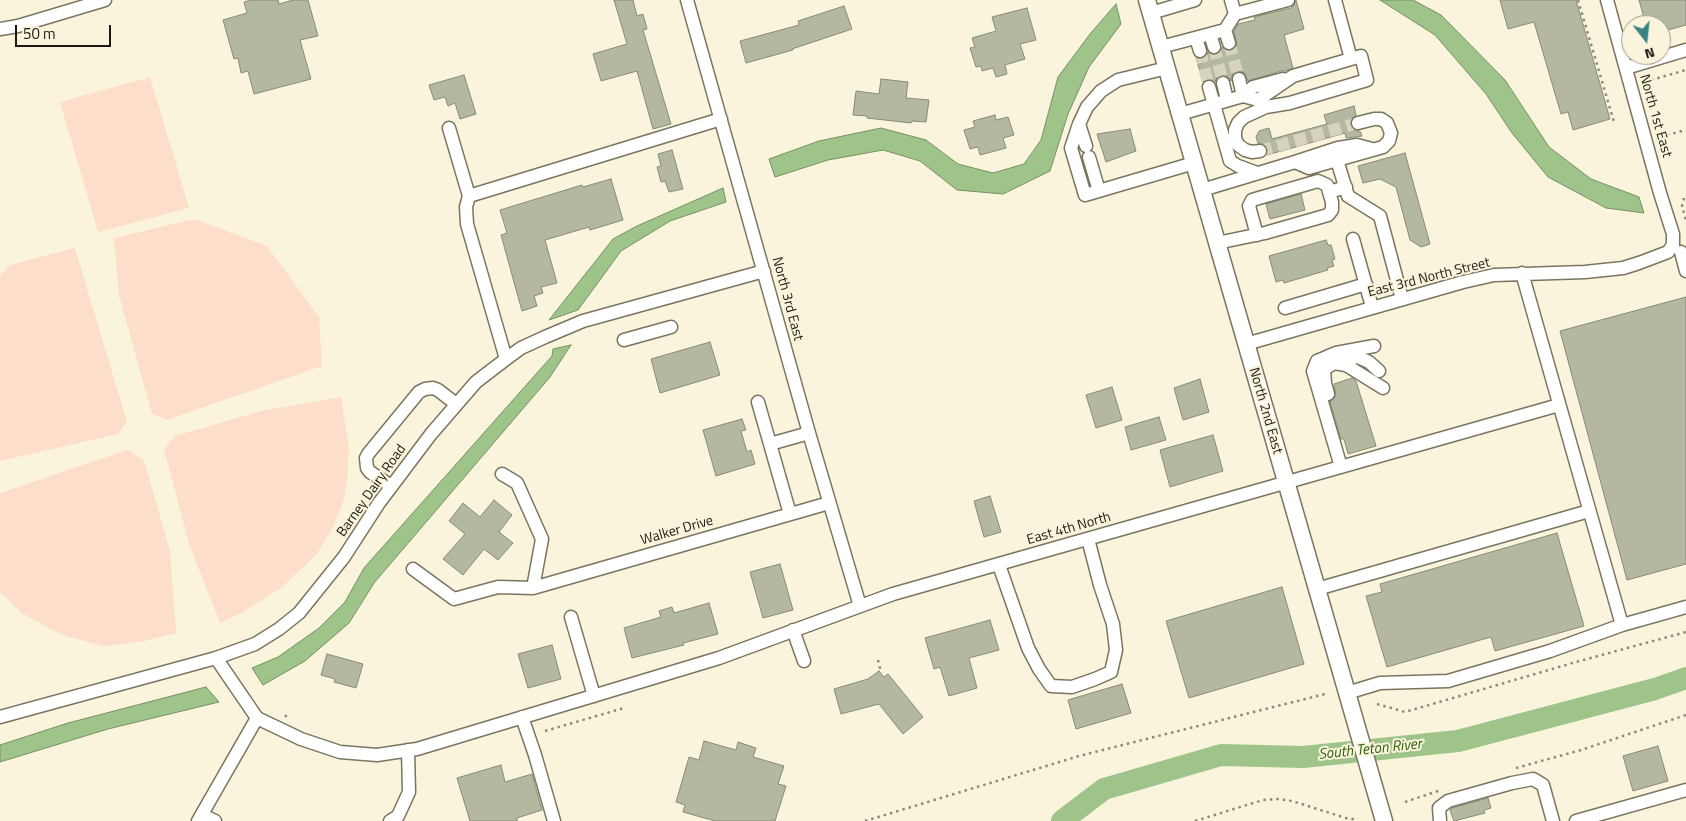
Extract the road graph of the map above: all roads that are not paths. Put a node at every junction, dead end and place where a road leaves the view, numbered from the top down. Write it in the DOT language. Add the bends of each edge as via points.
graph roads {
  1 [pos="105,0"];
  2 [pos="687,0"];
  3 [pos="1195,0"];
  4 [pos="1231,0"];
  5 [pos="1288,0"];
  6 [pos="1335,0"];
  7 [pos="1607,0"];
  8 [pos="1149,6"];
  9 [pos="1235,14"];
  10 [pos="0,28"];
  11 [pos="1226,30"];
  12 [pos="1210,34"];
  13 [pos="1196,38"];
  14 [pos="1229,43"];
  15 [pos="1161,47"];
  16 [pos="1214,47"];
  17 [pos="1686,50"];
  18 [pos="1200,51"];
  19 [pos="1351,59"];
  20 [pos="1167,68"];
  21 [pos="1626,68"];
  22 [pos="1293,76"];
  23 [pos="1239,79"];
  24 [pos="1223,83"];
  25 [pos="1209,86"];
  26 [pos="1243,96"];
  27 [pos="1227,100"];
  28 [pos="1262,103"];
  29 [pos="1213,104"];
  30 [pos="1180,114"];
  31 [pos="721,119"];
  32 [pos="1079,124"];
  33 [pos="1358,124"];
  34 [pos="449,128"];
  35 [pos="1373,150"];
  36 [pos="1260,151"];
  37 [pos="1337,160"];
  38 [pos="1295,162"];
  39 [pos="1194,163"];
  40 [pos="1257,173"];
  41 [pos="1346,187"];
  42 [pos="1099,190"];
  43 [pos="1202,190"];
  44 [pos="1329,192"];
  45 [pos="469,196"];
  46 [pos="1257,235"];
  47 [pos="1353,239"];
  48 [pos="1217,243"];
  49 [pos="1678,252"];
  50 [pos="764,271"];
  51 [pos="1686,271"];
  52 [pos="1522,274"];
  53 [pos="1366,284"];
  54 [pos="1402,299"];
  55 [pos="1372,307"];
  56 [pos="1285,308"];
  57 [pos="671,328"];
  58 [pos="624,340"];
  59 [pos="1246,344"];
  60 [pos="1374,346"];
  61 [pos="506,359"];
  62 [pos="1334,363"];
  63 [pos="1379,371"];
  64 [pos="1383,388"];
  65 [pos="758,402"];
  66 [pos="456,404"];
  67 [pos="1559,405"];
  68 [pos="809,433"];
  69 [pos="770,444"];
  70 [pos="1344,466"];
  71 [pos="502,474"];
  72 [pos="1286,483"];
  73 [pos="391,486"];
  74 [pos="829,503"];
  75 [pos="1589,511"];
  76 [pos="790,514"];
  77 [pos="1088,539"];
  78 [pos="999,564"];
  79 [pos="413,569"];
  80 [pos="533,588"];
  81 [pos="1317,589"];
  82 [pos="860,606"];
  83 [pos="1686,607"];
  84 [pos="571,617"];
  85 [pos="1622,625"];
  86 [pos="793,630"];
  87 [pos="216,658"];
  88 [pos="804,661"];
  89 [pos="1347,693"];
  90 [pos="594,696"];
  91 [pos="0,717"];
  92 [pos="522,717"];
  93 [pos="257,718"];
  94 [pos="408,750"];
  95 [pos="1686,790"];
  96 [pos="200,818"];
  97 [pos="215,821"];
  98 [pos="390,821"];
  99 [pos="554,821"];
  100 [pos="1384,821"];
  101 [pos="1440,821"];
  102 [pos="1553,821"];
  103 [pos="1576,821"];
  1 -- 10 [label="street" via="18,26"];
  2 -- 31 [label="street, North 3rd East"];
  3 -- 8 [label="street"];
  4 -- 9 [label="street"];
  5 -- 9 [label="street"];
  6 -- 19 [label="street"];
  7 -- 21 [label="street, North 1st East"];
  8 -- 15 [label="main road, North 2nd East"];
  9 -- 11 [label="street"];
  11 -- 12 [label="street"];
  11 -- 14 [label="street"];
  12 -- 13 [label="street"];
  12 -- 16 [label="street"];
  13 -- 15 [label="street"];
  13 -- 18 [label="street"];
  15 -- 20 [label="main road, North 2nd East"];
  17 -- 21 [label="street"];
  19 -- 22 [label="street"];
  19 -- 28 [label="street" via="1361,56 1367,80 1290,103"];
  20 -- 30 [label="main road, North 2nd East"];
  20 -- 32 [label="street" via="1118,80 1106,87 1087,108"];
  21 -- 49 [label="street, North 1st East" via="1674,234 1672,245"];
  22 -- 26 [label="street" via="1253,87"];
  22 -- 28 [label="street"];
  23 -- 26 [label="street"];
  24 -- 27 [label="street"];
  25 -- 29 [label="street"];
  26 -- 27 [label="street"];
  26 -- 28 [label="street"];
  27 -- 29 [label="street"];
  28 -- 36 [label="street" via="1238,123 1235,130 1238,145 1252,152"];
  29 -- 30 [label="street"];
  29 -- 40 [label="street" via="1230,161"];
  30 -- 39 [label="main road, North 2nd East"];
  31 -- 45 [label="street"];
  31 -- 50 [label="street, North 3rd East"];
  32 -- 42 [label="street"];
  32 -- 42 [label="street" via="1071,148 1085,194"];
  33 -- 35 [label="street" via="1374,119 1387,123 1391,133 1389,141"];
  34 -- 45 [label="street"];
  35 -- 37 [label="street"];
  35 -- 38 [label="street" via="1357,145"];
  37 -- 38 [label="street" via="1309,168"];
  37 -- 41 [label="street"];
  38 -- 40 [label="street"];
  39 -- 42 [label="street"];
  39 -- 43 [label="main road, North 2nd East"];
  40 -- 43 [label="street"];
  41 -- 44 [label="street"];
  41 -- 54 [label="street" via="1348,196 1380,216"];
  43 -- 48 [label="main road, North 2nd East"];
  44 -- 46 [label="street" via="1332,210 1328,215"];
  44 -- 46 [label="street" via="1327,185 1318,182 1252,200 1249,206"];
  45 -- 61 [label="street" via="467,224"];
  46 -- 48 [label="street"];
  47 -- 53 [label="street"];
  48 -- 59 [label="main road, North 2nd East"];
  49 -- 51 [label="street"];
  49 -- 52 [label="street, East 3rd North Street" via="1623,268"];
  50 -- 61 [label="street, Barney Dairy Road" via="583,321 520,348"];
  50 -- 68 [label="street, North 3rd East"];
  52 -- 54 [label="street, East 3rd North Street" via="1494,275"];
  52 -- 67 [label="street"];
  53 -- 55 [label="street"];
  53 -- 56 [label="street"];
  54 -- 55 [label="street, East 3rd North Street"];
  55 -- 59 [label="street, East 3rd North Street"];
  57 -- 58 [label="street"];
  59 -- 72 [label="main road, North 2nd East"];
  60 -- 70 [label="street" via="1336,353 1317,361 1313,371"];
  61 -- 66 [label="street, Barney Dairy Road" via="476,382"];
  62 -- 63 [label="street" via="1358,357"];
  62 -- 64 [label="street" via="1346,365"];
  62 -- 70 [label="street" via="1324,369 1325,383"];
  65 -- 69 [label="street"];
  66 -- 73 [label="street, Barney Dairy Road"];
  66 -- 73 [label="street" via="433,388 419,392 368,454 367,468"];
  67 -- 70 [label="street, East 4th North"];
  67 -- 75 [label="street"];
  68 -- 69 [label="street"];
  68 -- 74 [label="street, North 3rd East"];
  69 -- 76 [label="street"];
  70 -- 72 [label="street, East 4th North"];
  71 -- 80 [label="street" via="517,484 542,539"];
  72 -- 77 [label="street, East 4th North"];
  72 -- 81 [label="main road, North 2nd East"];
  73 -- 87 [label="street, Barney Dairy Road" via="344,557 299,613 255,644"];
  74 -- 76 [label="street, Walker Drive"];
  74 -- 82 [label="street, North 3rd East"];
  75 -- 81 [label="street"];
  75 -- 85 [label="street"];
  76 -- 80 [label="street, Walker Drive"];
  77 -- 78 [label="street, East 4th North"];
  77 -- 78 [label="street" via="1113,624 1116,650 1111,672 1095,680 1072,686 1051,686 1028,648"];
  78 -- 82 [label="street, East 4th North"];
  79 -- 80 [label="street, Walker Drive" via="454,599 498,587"];
  81 -- 89 [label="main road, North 2nd East"];
  82 -- 86 [label="street, East 4th North"];
  83 -- 85 [label="street"];
  84 -- 90 [label="street"];
  85 -- 89 [label="street" via="1550,651 1448,681 1380,684"];
  86 -- 88 [label="street"];
  86 -- 90 [label="street, East 4th North" via="719,658"];
  87 -- 91 [label="street, Barney Dairy Road"];
  87 -- 93 [label="street"];
  89 -- 100 [label="main road, North 2nd East"];
  90 -- 92 [label="street, East 4th North"];
  92 -- 94 [label="street, East 4th North"];
  92 -- 99 [label="street"];
  93 -- 94 [label="street, East 4th North" via="301,739 340,752 377,755"];
  93 -- 96 [label="street"];
  94 -- 98 [label="street" via="409,792 398,816"];
  95 -- 103 [label="street"];
  96 -- 97 [label="street"];
  101 -- 102 [label="street" via="1439,808 1448,801 1533,779 1543,786"];
}
